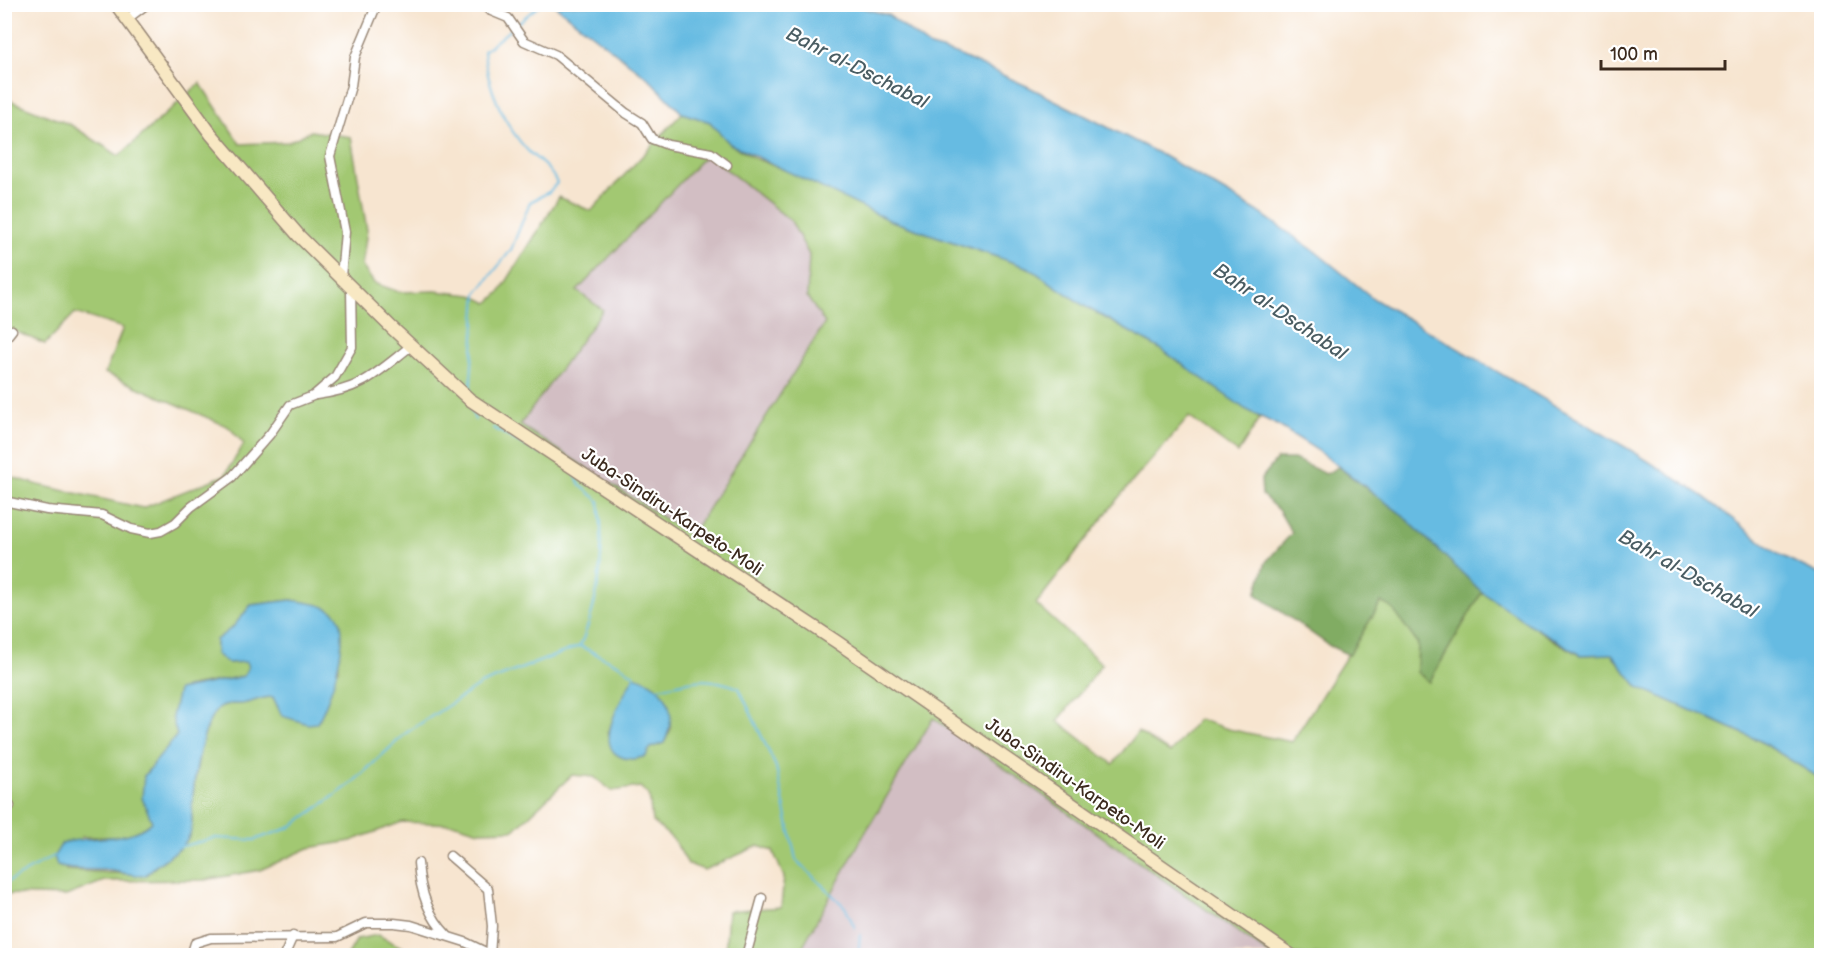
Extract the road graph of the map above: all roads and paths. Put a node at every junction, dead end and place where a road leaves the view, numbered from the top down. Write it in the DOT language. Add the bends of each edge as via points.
graph roads {
  1 [pos="116,4"];
  2 [pos="147,4"];
  3 [pos="376,4"];
  4 [pos="483,4"];
  5 [pos="127,19"];
  6 [pos="727,165"];
  7 [pos="341,278"];
  8 [pos="351,289"];
  9 [pos="12,330"];
  10 [pos="4,340"];
  11 [pos="411,346"];
  12 [pos="313,396"];
  13 [pos="4,501"];
  14 [pos="450,856"];
  15 [pos="418,863"];
  16 [pos="762,898"];
  17 [pos="293,936"];
  18 [pos="450,937"];
  19 [pos="490,955"];
  20 [pos="191,956"];
  21 [pos="284,956"];
  22 [pos="547,956"];
  23 [pos="746,956"];
  24 [pos="1292,956"];
  1 -- 5 [label="main road, Juba-Sindiru-Karpeto-Moli"];
  2 -- 5 [label="street"];
  3 -- 7 [label="street" via="355,57 351,86 330,156 345,232"];
  4 -- 6 [label="street" via="508,18 524,41 556,55 642,123 652,139 711,153"];
  5 -- 7 [label="main road, Juba-Sindiru-Karpeto-Moli" via="211,134 299,236"];
  7 -- 8 [label="main road, Juba-Sindiru-Karpeto-Moli"];
  8 -- 11 [label="main road, Juba-Sindiru-Karpeto-Moli"];
  8 -- 12 [label="street" via="352,346 335,377"];
  9 -- 10 [label="street"];
  11 -- 12 [label="street" via="365,383"];
  11 -- 24 [label="main road, Juba-Sindiru-Karpeto-Moli" via="494,417 837,642"];
  12 -- 13 [label="street" via="290,405 232,477 162,531 131,529 102,515"];
  14 -- 19 [label="street" via="488,889"];
  15 -- 18 [label="street" via="419,882 428,908"];
  16 -- 23 [label="street"];
  17 -- 18 [label="street" via="337,937 366,923 382,922 406,924"];
  17 -- 20 [label="street" via="211,938 195,944"];
  17 -- 21 [label="street"];
  18 -- 19 [label="street"];
  19 -- 22 [label="street"];
}
